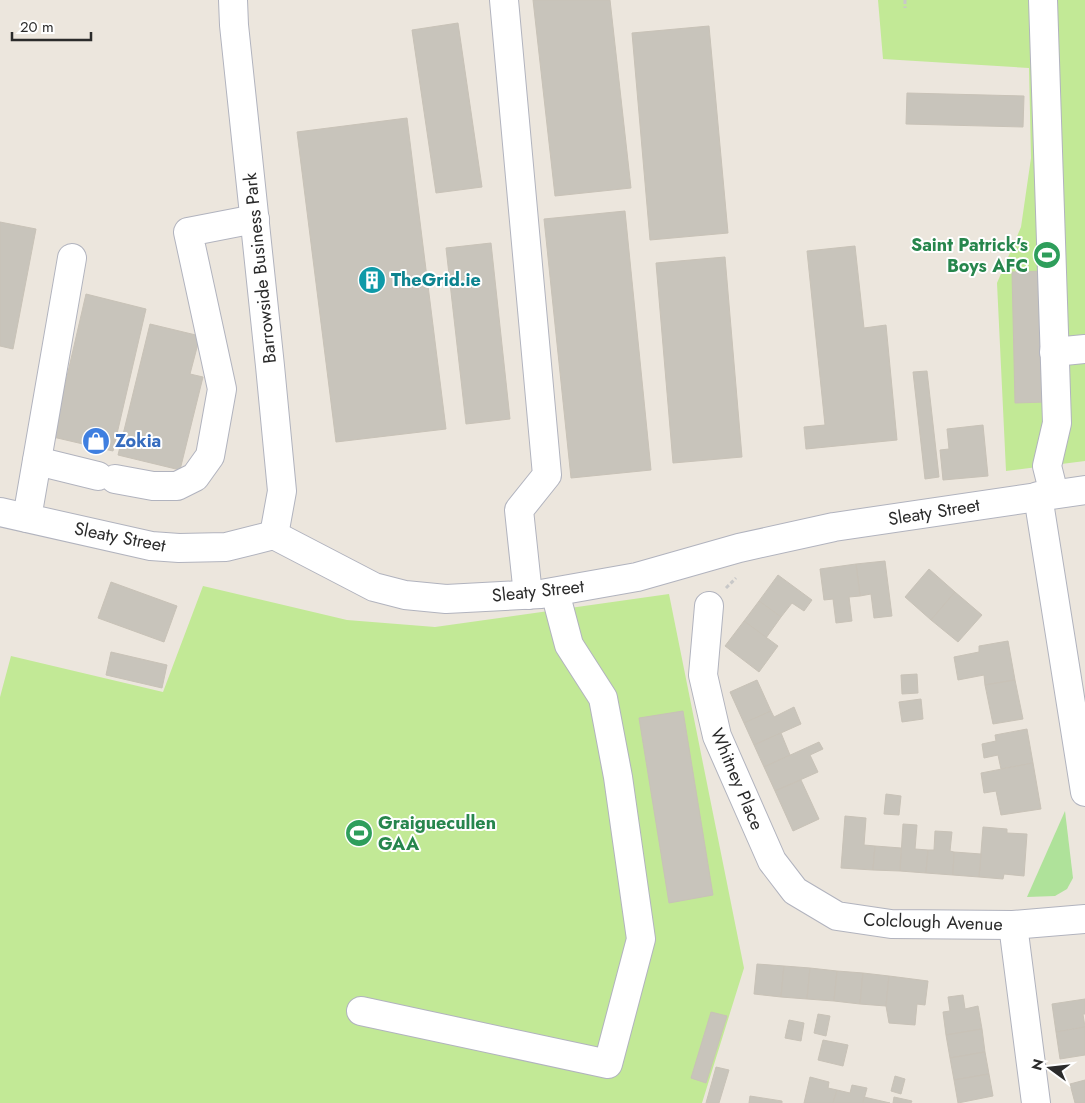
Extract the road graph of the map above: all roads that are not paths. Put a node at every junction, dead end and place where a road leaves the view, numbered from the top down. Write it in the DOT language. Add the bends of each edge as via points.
graph roads {
  1 [pos="233,0"];
  2 [pos="504,0"];
  3 [pos="1042,0"];
  4 [pos="255,218"];
  5 [pos="72,258"];
  6 [pos="1085,349"];
  7 [pos="1054,352"];
  8 [pos="37,461"];
  9 [pos="1085,490"];
  10 [pos="1046,495"];
  11 [pos="0,512"];
  12 [pos="27,518"];
  13 [pos="274,535"];
  14 [pos="555,592"];
  15 [pos="528,595"];
  16 [pos="708,606"];
  17 [pos="1085,792"];
  18 [pos="772,861"];
  19 [pos="1085,919"];
  20 [pos="1013,925"];
  21 [pos="361,1011"];
  22 [pos="1036,1103"];
  1 -- 4 [label="street, Barrowside Business Park"];
  2 -- 15 [label="street" via="546,475 519,510"];
  3 -- 7 [label="street"];
  4 -- 8 [label="street" via="188,232 222,389 210,456 195,478 176,486 153,486"];
  4 -- 13 [label="street, Barrowside Business Park" via="282,491"];
  5 -- 8 [label="street"];
  6 -- 7 [label="street"];
  7 -- 10 [label="street" via="1057,423 1047,466"];
  8 -- 12 [label="street"];
  9 -- 10 [label="street, Sleaty Street"];
  10 -- 14 [label="street, Sleaty Street" via="834,527 739,548 637,577"];
  10 -- 17 [label="street"];
  11 -- 12 [label="street, Sleaty Street"];
  12 -- 13 [label="street, Sleaty Street" via="151,546 179,548 226,547"];
  13 -- 15 [label="street, Sleaty Street" via="374,586 405,595 446,599"];
  14 -- 15 [label="street, Sleaty Street"];
  14 -- 21 [label="street" via="569,645 603,698 618,777 641,939 608,1064"];
  16 -- 18 [label="street, Whitney Place" via="703,676 717,736"];
  18 -- 20 [label="street, Colclough Avenue" via="795,890 837,916 891,924"];
  19 -- 20 [label="street, Colclough Avenue"];
  20 -- 22 [label="street"];
}
